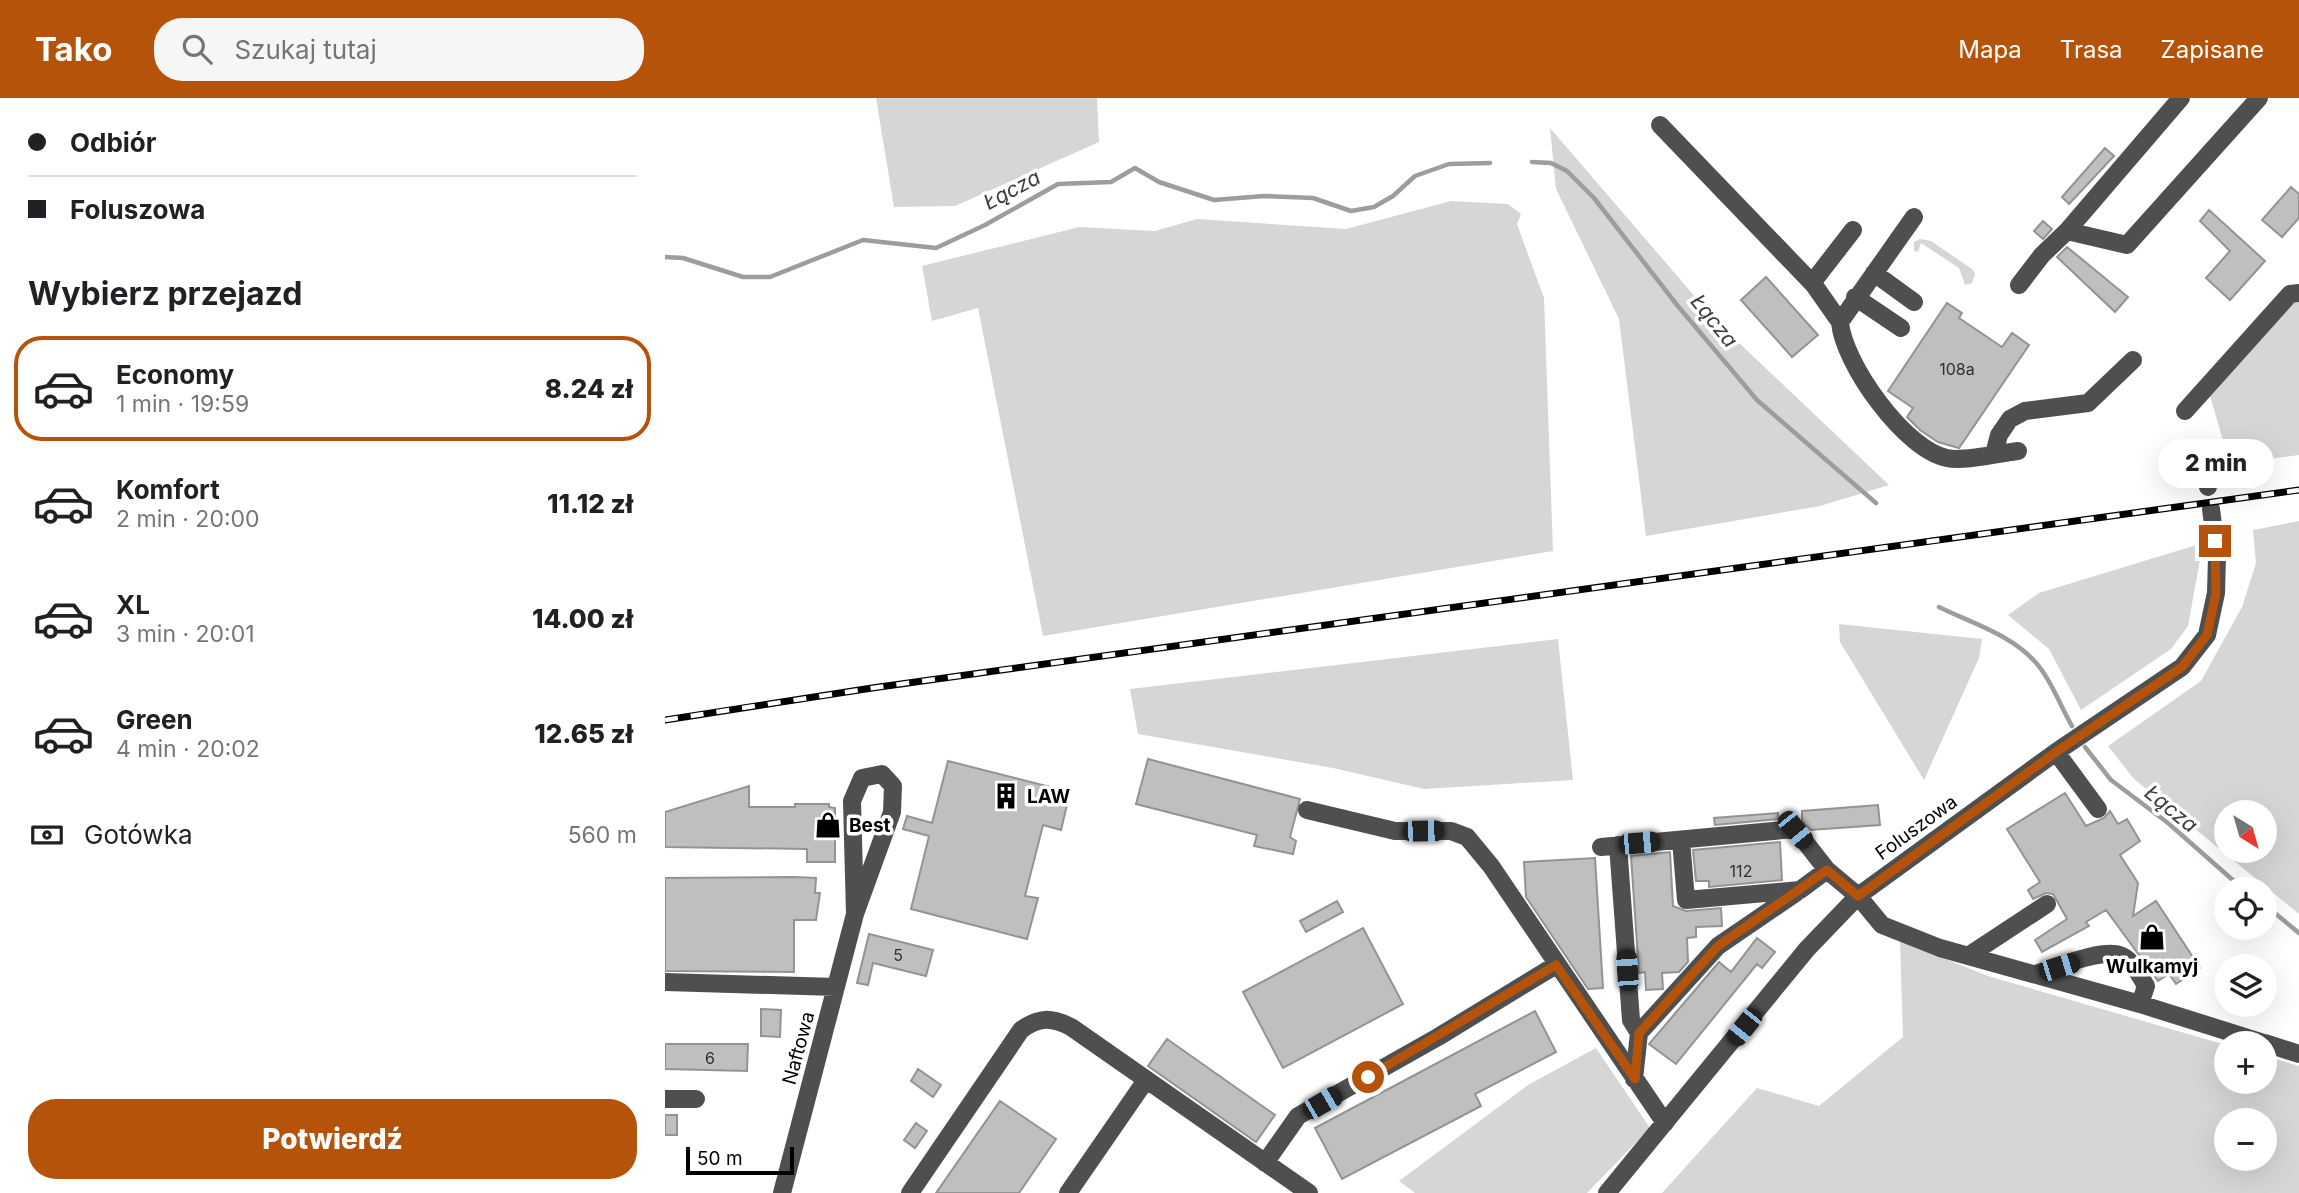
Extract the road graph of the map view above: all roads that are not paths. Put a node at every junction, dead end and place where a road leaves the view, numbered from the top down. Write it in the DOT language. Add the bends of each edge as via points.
graph roads {
  1 [pos="2181,98"];
  2 [pos="2259,98"];
  3 [pos="1660,125"];
  4 [pos="1914,217"];
  5 [pos="1853,230"];
  6 [pos="2067,231"];
  7 [pos="1874,273"];
  8 [pos="1812,283"];
  9 [pos="2019,285"];
  10 [pos="2299,293"];
  11 [pos="1855,297"];
  12 [pos="1914,302"];
  13 [pos="1840,322"];
  14 [pos="1901,328"];
  15 [pos="2133,360"];
  16 [pos="2185,411"];
  17 [pos="2018,451"];
  18 [pos="1994,454"];
  19 [pos="2203,464"];
  20 [pos="2208,487"];
  21 [pos="2211,509"];
  22 [pos="2056,752"];
  23 [pos="2098,809"];
  24 [pos="1307,810"];
  25 [pos="1681,840"];
  26 [pos="1827,870"];
  27 [pos="1800,890"];
  28 [pos="1858,896"];
  29 [pos="2047,904"];
  30 [pos="855,914"];
  31 [pos="1971,954"];
  32 [pos="1556,965"];
  33 [pos="2035,974"];
  34 [pos="665,982"];
  35 [pos="836,987"];
  36 [pos="2140,1004"];
  37 [pos="2226,1031"];
  38 [pos="1639,1033"];
  39 [pos="2277,1047"];
  40 [pos="2299,1054"];
  41 [pos="1635,1079"];
  42 [pos="1146,1080"];
  43 [pos="696,1098"];
  44 [pos="665,1099"];
  45 [pos="1665,1123"];
  46 [pos="1265,1163"];
  47 [pos="782,1193"];
  48 [pos="910,1193"];
  49 [pos="1068,1193"];
  50 [pos="1309,1193"];
  51 [pos="1607,1193"];
  1 -- 6 [label="street"];
  2 -- 6 [label="street" via="2127,245"];
  3 -- 8 [label="street"];
  4 -- 7 [label="street"];
  5 -- 8 [label="street"];
  6 -- 9 [label="street"];
  7 -- 11 [label="street"];
  7 -- 12 [label="street"];
  8 -- 13 [label="street"];
  10 -- 16 [label="street" via="2290,294"];
  11 -- 13 [label="street"];
  11 -- 14 [label="street"];
  13 -- 18 [label="street" via="1850,359 1903,429 1948,459"];
  15 -- 18 [label="street" via="2088,402 2025,411 2010,419"];
  17 -- 18 [label="street"];
  19 -- 20 [label="street"];
  21 -- 22 [label="street, Foluszowa" via="2216,593 2207,635 2182,667"];
  22 -- 23 [label="street"];
  22 -- 28 [label="street, Foluszowa"];
  24 -- 32 [label="street" via="1395,831 1451,831 1467,838 1491,866"];
  25 -- 26 [label="street" via="1795,830"];
  25 -- 27 [label="street" via="1686,900"];
  25 -- 38 [label="street" via="1610,846 1631,1020"];
  26 -- 27 [label="street"];
  26 -- 28 [label="street"];
  27 -- 38 [label="street" via="1718,946"];
  28 -- 31 [label="street" via="1882,925 1940,948"];
  28 -- 45 [label="street, Foluszowa" via="1807,950"];
  29 -- 31 [label="street"];
  30 -- 30 [label="street, Naftowa" via="892,812 894,786 882,774 862,778 852,801"];
  30 -- 35 [label="street, Naftowa"];
  31 -- 33 [label="street"];
  32 -- 41 [label="street"];
  32 -- 46 [label="street" via="1298,1116"];
  33 -- 36 [label="street"];
  33 -- 36 [label="street" via="2109,953 2123,956 2146,986"];
  34 -- 35 [label="street"];
  35 -- 47 [label="street, Naftowa"];
  36 -- 37 [label="street"];
  38 -- 41 [label="street"];
  39 -- 40 [label="street"];
  41 -- 45 [label="street"];
  42 -- 46 [label="street"];
  42 -- 48 [label="street" via="1058,1021 1043,1018 1032,1023 1021,1030"];
  42 -- 49 [label="street"];
  43 -- 44 [label="street"];
  45 -- 51 [label="street, Foluszowa"];
  46 -- 50 [label="street"];
}
